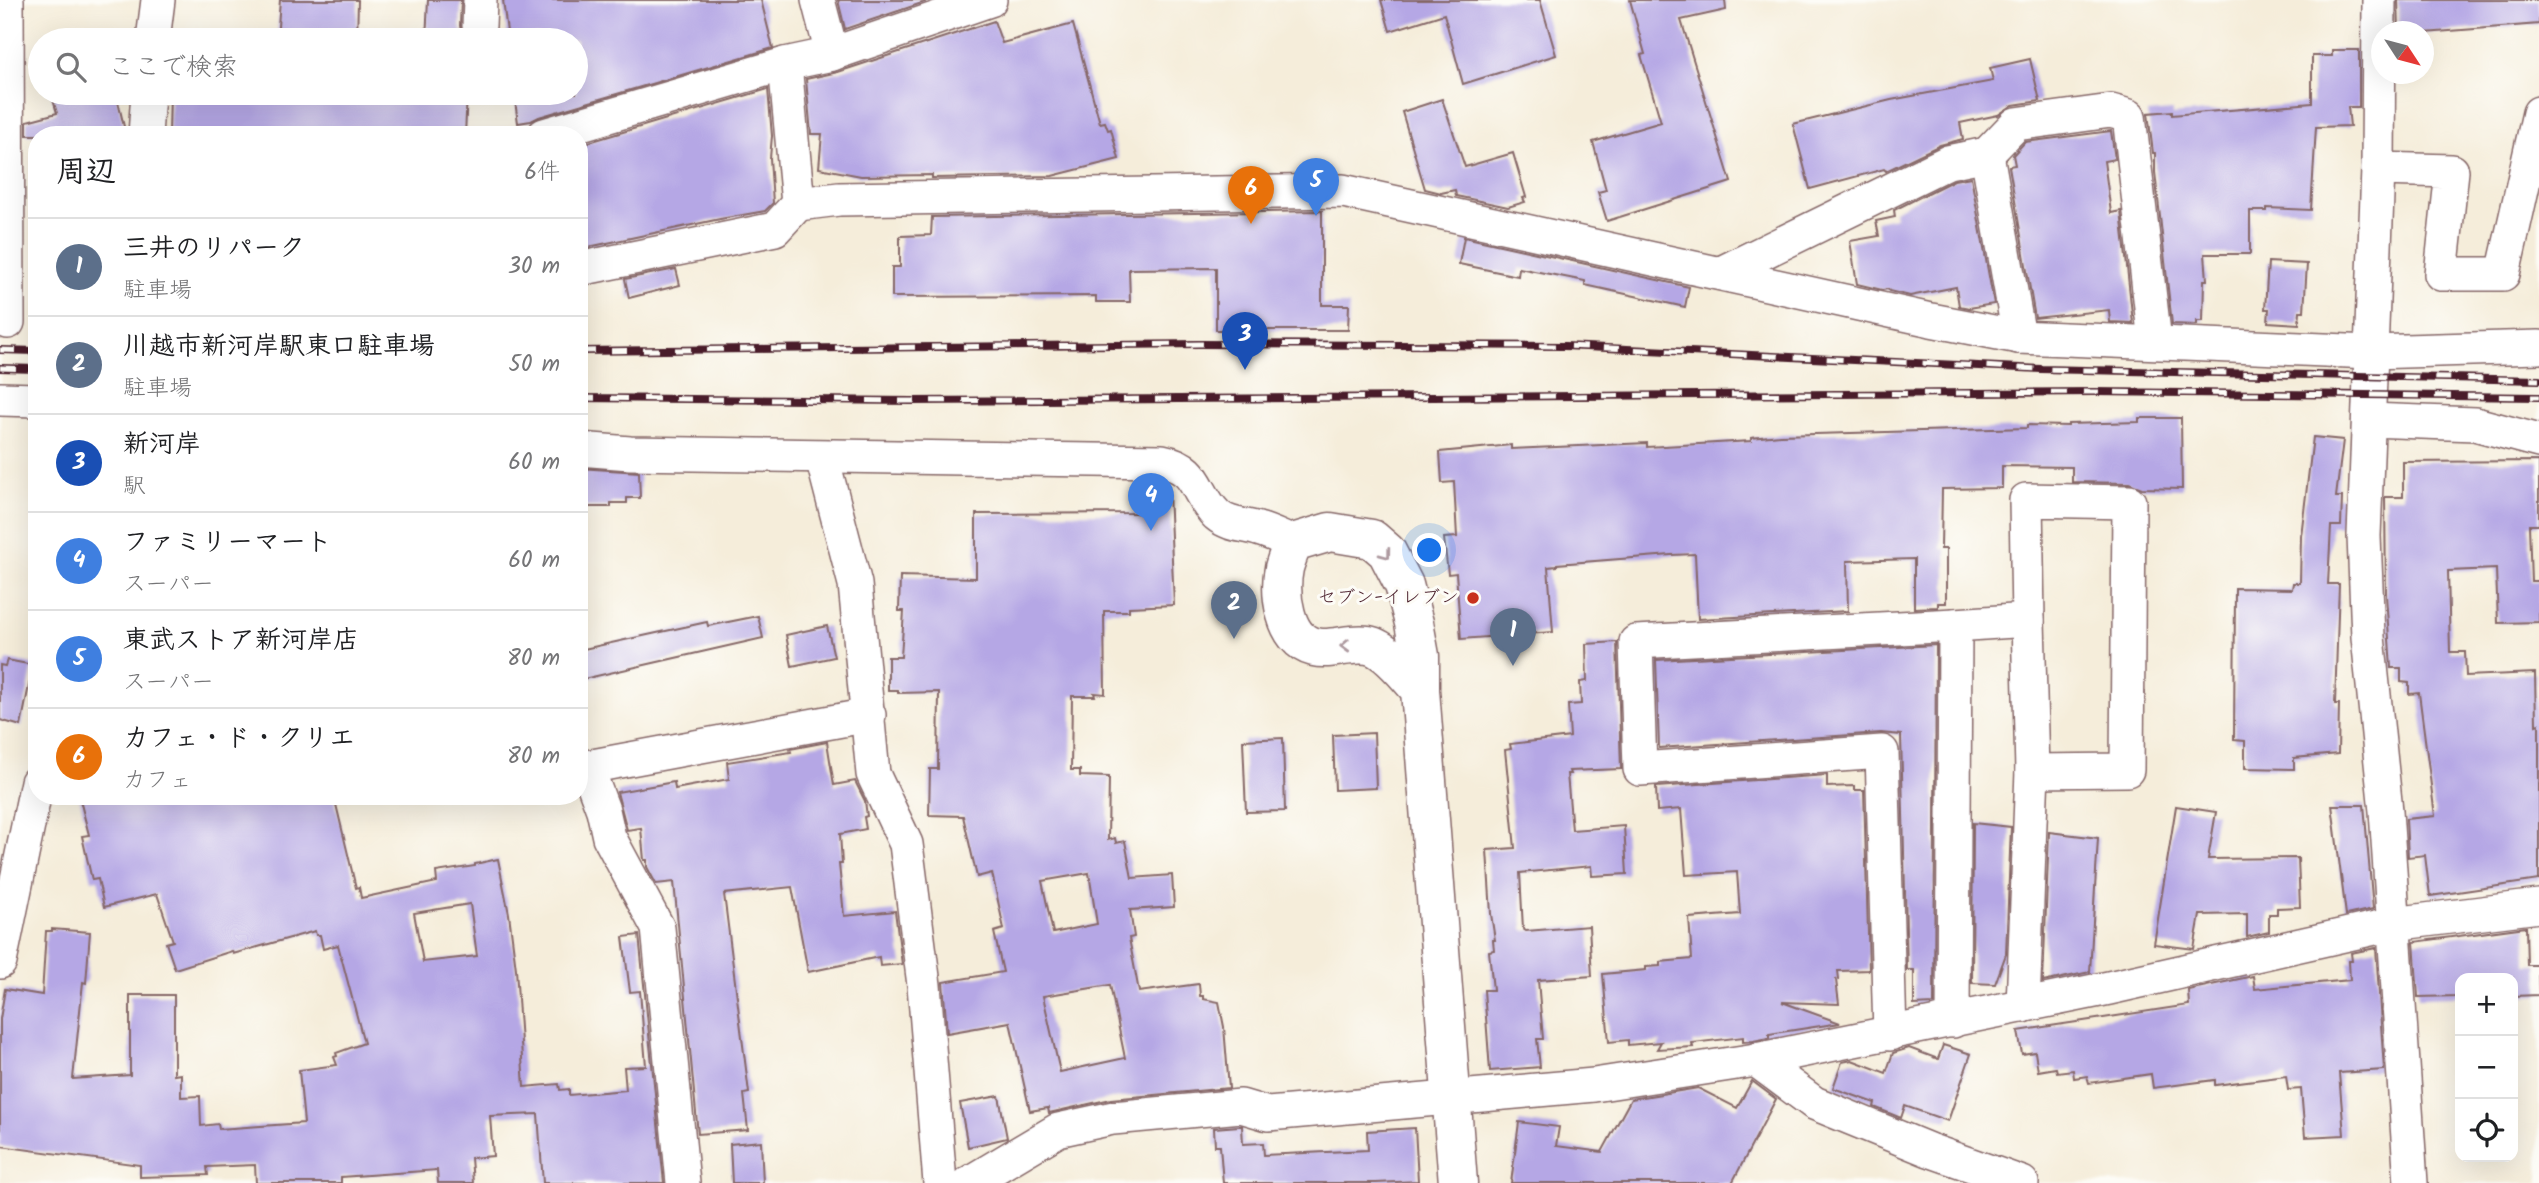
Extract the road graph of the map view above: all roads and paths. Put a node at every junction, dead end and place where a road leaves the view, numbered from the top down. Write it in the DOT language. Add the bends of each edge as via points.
graph roads {
  1 [pos="7,0"];
  2 [pos="158,0"];
  3 [pos="818,0"];
  4 [pos="2379,0"];
  5 [pos="976,2"];
  6 [pos="154,28"];
  7 [pos="832,54"];
  8 [pos="785,64"];
  9 [pos="147,105"];
  10 [pos="2539,113"];
  11 [pos="146,126"];
  12 [pos="575,126"];
  13 [pos="1987,154"];
  14 [pos="2378,169"];
  15 [pos="798,204"];
  16 [pos="588,267"];
  17 [pos="1721,273"];
  18 [pos="15,320"];
  19 [pos="2019,337"];
  20 [pos="2155,342"];
  21 [pos="2539,347"];
  22 [pos="2371,352"];
  23 [pos="0,399"];
  24 [pos="28,400"];
  25 [pos="2369,420"];
  26 [pos="2539,441"];
  27 [pos="588,450"];
  28 [pos="822,457"];
  29 [pos="1293,543"];
  30 [pos="2028,620"];
  31 [pos="1955,625"];
  32 [pos="1420,690"];
  33 [pos="869,715"];
  34 [pos="588,767"];
  35 [pos="588,770"];
  36 [pos="2032,771"];
  37 [pos="32,805"];
  38 [pos="2539,906"];
  39 [pos="2393,924"];
  40 [pos="0,962"];
  41 [pos="2023,1006"];
  42 [pos="1953,1021"];
  43 [pos="1890,1034"];
  44 [pos="1756,1060"];
  45 [pos="1452,1098"];
  46 [pos="683,1183"];
  47 [pos="940,1183"];
  48 [pos="969,1183"];
  49 [pos="1458,1183"];
  50 [pos="2022,1183"];
  51 [pos="2411,1183"];
  1 -- 18 [label="street"];
  2 -- 6 [label="street"];
  3 -- 7 [label="street"];
  4 -- 14 [label="street"];
  5 -- 7 [label="street"];
  7 -- 8 [label="street"];
  8 -- 12 [label="street"];
  8 -- 15 [label="street"];
  9 -- 11 [label="street"];
  10 -- 14 [label="street" via="2503,274 2441,274 2452,171"];
  13 -- 17 [label="street" via="1948,162"];
  13 -- 19 [label="street"];
  13 -- 20 [label="street" via="2016,124 2111,111 2129,116"];
  14 -- 22 [label="street"];
  15 -- 16 [label="street" via="775,229"];
  15 -- 17 [label="street" via="853,198 1343,191"];
  17 -- 19 [label="street"];
  19 -- 20 [label="street"];
  20 -- 22 [label="street"];
  21 -- 22 [label="street"];
  22 -- 25 [label="street"];
  23 -- 24 [label="street"];
  25 -- 26 [label="street" via="2474,424"];
  25 -- 39 [label="street" via="2364,536 2368,638"];
  27 -- 28 [label="street"];
  28 -- 29 [label="street" via="1174,463 1187,471 1219,517"];
  28 -- 33 [label="street" via="855,584"];
  32 -- 29 [label="street, one-way" via="1390,658 1369,645 1314,647 1300,641 1283,605 1283,569"];
  29 -- 32 [label="street, one-way" via="1330,532 1372,539 1387,552 1404,585 1414,623"];
  30 -- 31 [label="street"];
  30 -- 36 [label="street"];
  30 -- 36 [label="street" via="2026,500 2129,502 2127,770"];
  31 -- 42 [label="street"];
  31 -- 43 [label="street" via="1636,642 1640,769 1882,752"];
  32 -- 45 [label="street"];
  33 -- 34 [label="street"];
  33 -- 47 [label="street" via="873,774 906,844 925,985"];
  35 -- 46 [label="street" via="609,837 658,928"];
  36 -- 41 [label="street"];
  37 -- 40 [label="street"];
  38 -- 39 [label="street"];
  39 -- 41 [label="street"];
  39 -- 51 [label="street"];
  41 -- 42 [label="street"];
  42 -- 43 [label="street"];
  43 -- 44 [label="street"];
  44 -- 45 [label="street" via="1621,1082"];
  44 -- 50 [label="street" via="1814,1103"];
  45 -- 48 [label="street" via="1268,1114 1241,1106 1113,1118 1058,1130"];
  45 -- 49 [label="street"];
}
